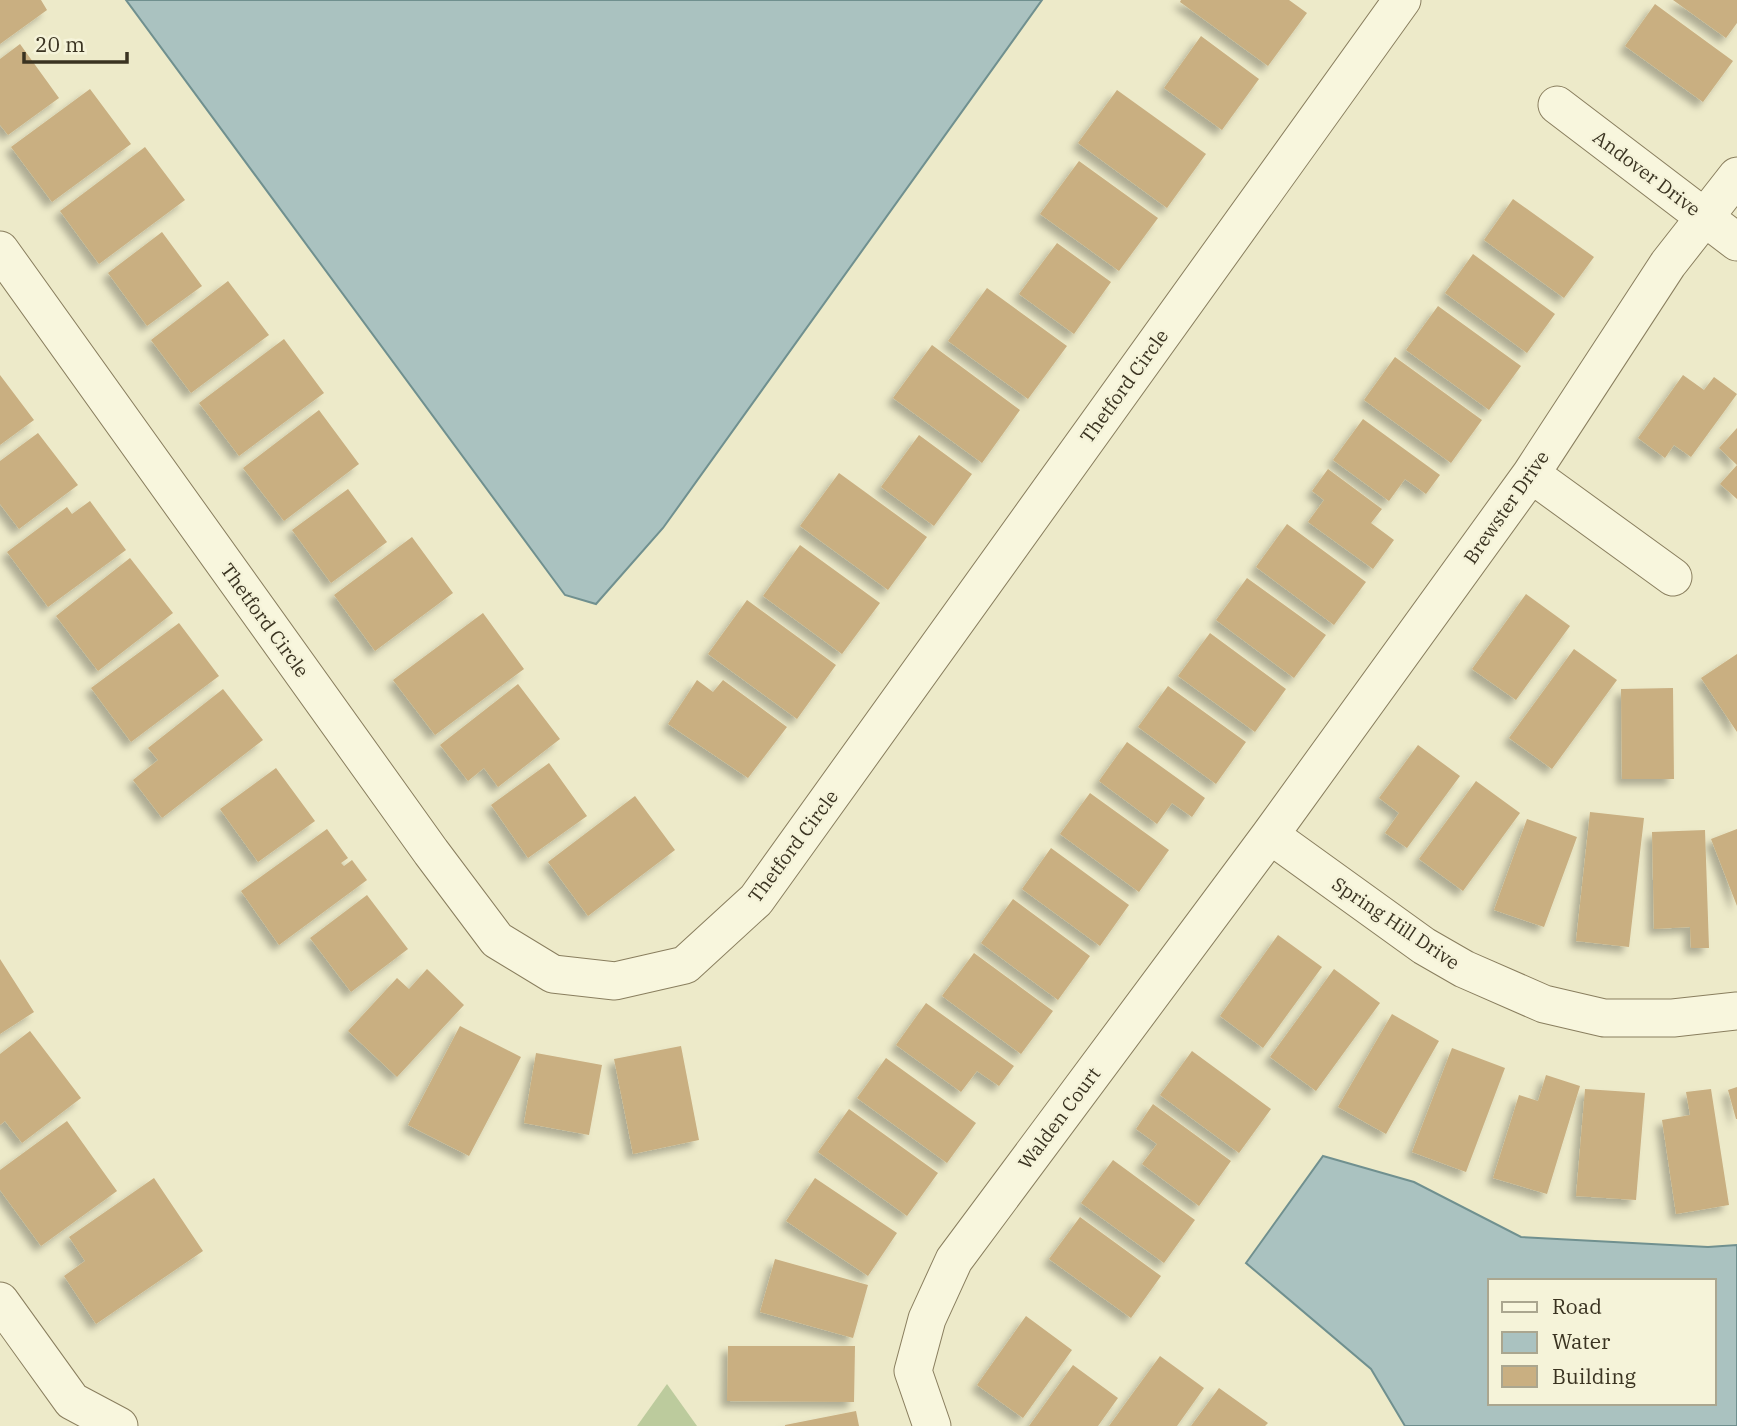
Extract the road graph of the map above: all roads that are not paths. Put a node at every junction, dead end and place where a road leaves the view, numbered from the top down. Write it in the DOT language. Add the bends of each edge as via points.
graph roads {
  1 [pos="1402,0"];
  2 [pos="1557,105"];
  3 [pos="1737,176"];
  4 [pos="1705,216"];
  5 [pos="1737,242"];
  6 [pos="0,250"];
  7 [pos="1531,474"];
  8 [pos="1673,577"];
  9 [pos="1270,835"];
  10 [pos="1737,1011"];
  11 [pos="0,1301"];
  12 [pos="119,1426"];
  13 [pos="932,1426"];
  1 -- 6 [label="street, Thetford Circle" via="755,900 685,965 614,981 553,974 498,940"];
  2 -- 4 [label="street, Andover Drive"];
  3 -- 4 [label="street, Brewster Drive"];
  4 -- 5 [label="street, Andover Drive"];
  4 -- 7 [label="street, Brewster Drive" via="1668,264"];
  7 -- 8 [label="street"];
  7 -- 9 [label="street, Brewster Drive"];
  9 -- 10 [label="street, Spring Hill Drive" via="1424,946 1464,970 1544,1004 1604,1018 1674,1018"];
  9 -- 13 [label="street, Walden Court" via="954,1260 927,1319 913,1371"];
  11 -- 12 [label="street" via="72,1401"];
}
